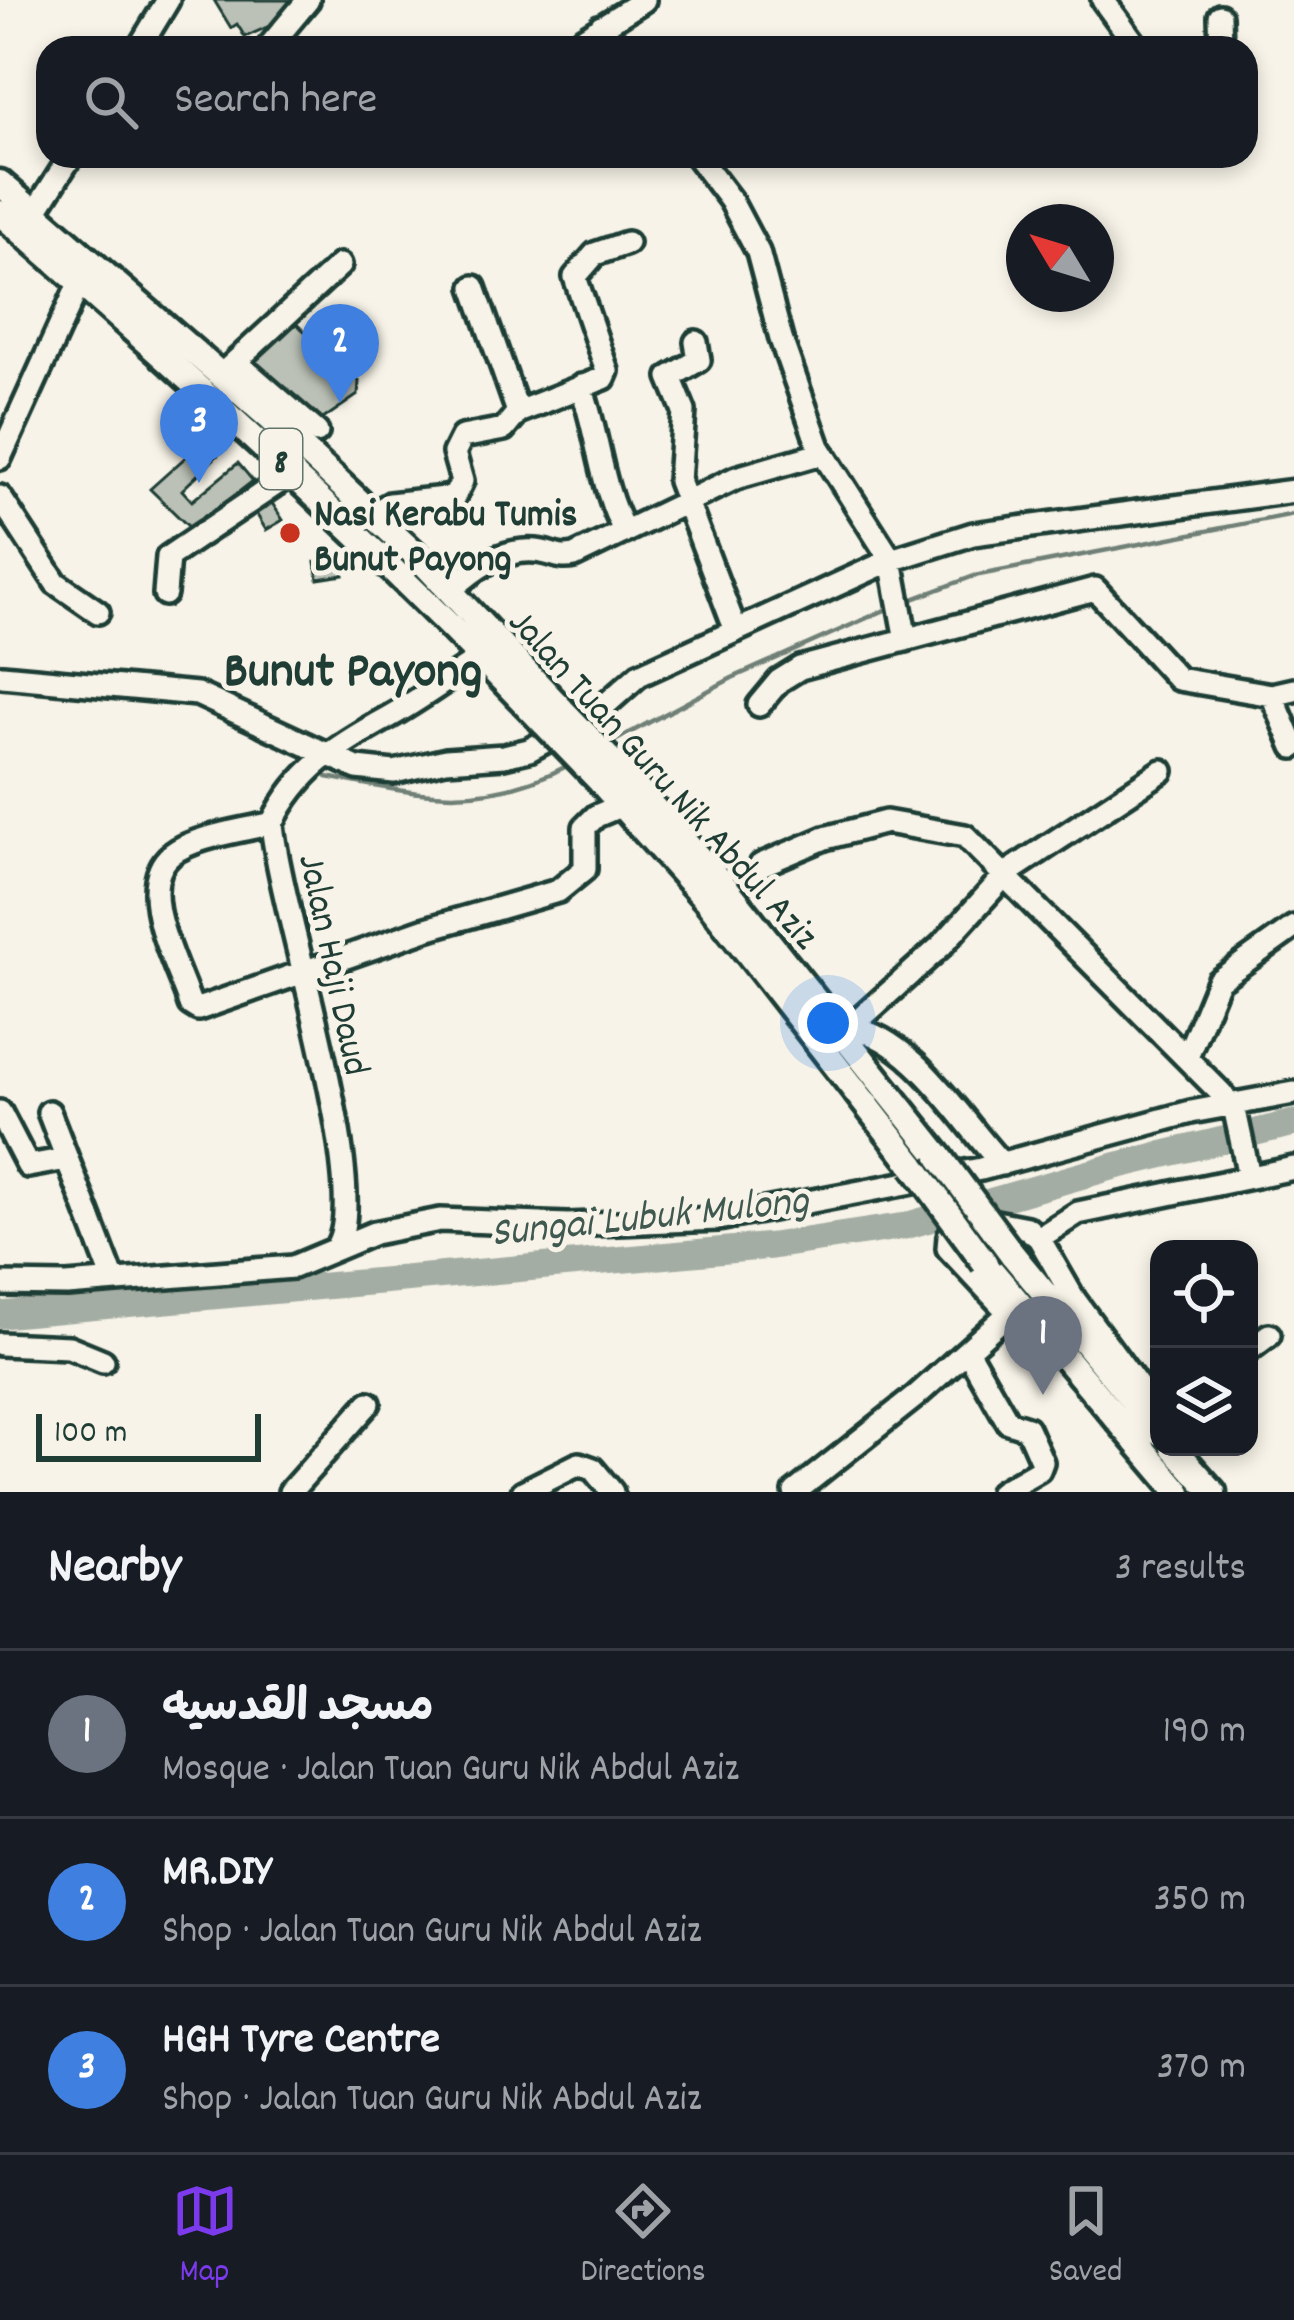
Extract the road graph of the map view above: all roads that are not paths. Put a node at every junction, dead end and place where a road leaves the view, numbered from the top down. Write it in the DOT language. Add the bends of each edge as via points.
graph roads {
  1 [pos="168,0"];
  2 [pos="308,0"];
  3 [pos="644,0"];
  4 [pos="1103,0"];
  5 [pos="1220,16"];
  6 [pos="602,26"];
  7 [pos="146,36"];
  8 [pos="278,36"];
  9 [pos="587,36"];
  10 [pos="609,36"];
  11 [pos="1129,36"];
  12 [pos="1221,36"];
  13 [pos="63,168"];
  14 [pos="706,168"];
  15 [pos="0,183"];
  16 [pos="0,213"];
  17 [pos="34,214"];
  18 [pos="627,243"];
  19 [pos="340,265"];
  20 [pos="79,284"];
  21 [pos="474,287"];
  22 [pos="696,342"];
  23 [pos="228,369"];
  24 [pos="581,386"];
  25 [pos="243,396"];
  26 [pos="518,412"];
  27 [pos="246,428"];
  28 [pos="316,432"];
  29 [pos="823,453"];
  30 [pos="0,458"];
  31 [pos="294,472"];
  32 [pos="1294,491"];
  33 [pos="0,497"];
  34 [pos="685,503"];
  35 [pos="372,514"];
  36 [pos="626,532"];
  37 [pos="891,560"];
  38 [pos="450,591"];
  39 [pos="165,594"];
  40 [pos="98,612"];
  41 [pos="736,631"];
  42 [pos="907,640"];
  43 [pos="482,657"];
  44 [pos="2,676"];
  45 [pos="1283,693"];
  46 [pos="759,705"];
  47 [pos="554,717"];
  48 [pos="1294,747"];
  49 [pos="323,754"];
  50 [pos="1162,771"];
  51 [pos="608,774"];
  52 [pos="622,805"];
  53 [pos="272,823"];
  54 [pos="761,865"];
  55 [pos="1007,873"];
  56 [pos="1294,927"];
  57 [pos="305,973"];
  58 [pos="846,1031"];
  59 [pos="1188,1054"];
  60 [pos="1294,1093"];
  61 [pos="1233,1108"];
  62 [pos="0,1112"];
  63 [pos="49,1112"];
  64 [pos="67,1160"];
  65 [pos="1002,1164"];
  66 [pos="1294,1168"];
  67 [pos="1247,1170"];
  68 [pos="1039,1238"];
  69 [pos="337,1246"];
  70 [pos="114,1281"];
  71 [pos="0,1284"];
  72 [pos="1014,1309"];
  73 [pos="1269,1335"];
  74 [pos="0,1344"];
  75 [pos="1252,1348"];
  76 [pos="968,1352"];
  77 [pos="103,1361"];
  78 [pos="369,1402"];
  79 [pos="1150,1403"];
  80 [pos="1150,1421"];
  81 [pos="1181,1456"];
  82 [pos="290,1492"];
  83 [pos="523,1492"];
  84 [pos="612,1492"];
  85 [pos="795,1492"];
  86 [pos="1001,1492"];
  87 [pos="1179,1492"];
  88 [pos="1214,1492"];
  1 -- 7 [label="street"];
  2 -- 8 [label="street"];
  3 -- 6 [label="street"];
  4 -- 11 [label="street"];
  5 -- 12 [label="street"];
  6 -- 9 [label="street"];
  6 -- 10 [label="street"];
  13 -- 17 [label="street"];
  14 -- 29 [label="street" via="758,252"];
  15 -- 17 [label="main road, Jalan Tuan Guru Nik Abdul Aziz / 8"];
  16 -- 20 [label="main road, Jalan Tuan Guru Nik Abdul Aziz / 8"];
  17 -- 23 [label="main road, Jalan Tuan Guru Nik Abdul Aziz / 8"];
  18 -- 24 [label="street" via="595,254 575,277 607,371"];
  19 -- 23 [label="street"];
  20 -- 27 [label="main road, Jalan Tuan Guru Nik Abdul Aziz / 8"];
  20 -- 30 [label="street"];
  21 -- 26 [label="street"];
  22 -- 34 [label="street" via="699,360 670,377 684,411"];
  23 -- 25 [label="main road, Jalan Tuan Guru Nik Abdul Aziz / 8"];
  23 -- 28 [label="street"];
  24 -- 26 [label="street"];
  24 -- 36 [label="street" via="602,446 606,497"];
  25 -- 27 [label="main road" via="252,412"];
  25 -- 35 [label="main road, Jalan Tuan Guru Nik Abdul Aziz / 8"];
  26 -- 35 [label="street" via="504,429 458,442 462,481 454,497 390,504"];
  27 -- 31 [label="main road, Jalan Tuan Guru Nik Abdul Aziz / 8"];
  29 -- 34 [label="street" via="763,468"];
  29 -- 37 [label="street"];
  31 -- 39 [label="street" via="169,557"];
  31 -- 43 [label="main road, Jalan Tuan Guru Nik Abdul Aziz / 8"];
  32 -- 37 [label="street" via="973,534"];
  33 -- 40 [label="street" via="56,584"];
  34 -- 36 [label="street"];
  34 -- 41 [label="street"];
  35 -- 38 [label="main road, Jalan Tuan Guru Nik Abdul Aziz / 8"];
  36 -- 38 [label="street" via="562,559 534,551 489,561"];
  37 -- 41 [label="street"];
  37 -- 42 [label="street"];
  38 -- 47 [label="main road, Jalan Tuan Guru Nik Abdul Aziz / 8"];
  41 -- 49 [label="street" via="626,682 595,715 529,750 394,772"];
  42 -- 45 [label="street" via="1094,589 1178,680"];
  42 -- 46 [label="street" via="800,668"];
  43 -- 47 [label="main road, Jalan Tuan Guru Nik Abdul Aziz / 8"];
  43 -- 49 [label="street, Jalan Haji Daud"];
  44 -- 49 [label="street" via="197,694"];
  45 -- 48 [label="street"];
  47 -- 51 [label="main road, Jalan Tuan Guru Nik Abdul Aziz / 8, bridge"];
  49 -- 53 [label="street, Jalan Haji Daud"];
  50 -- 55 [label="street"];
  51 -- 52 [label="main road, Jalan Tuan Guru Nik Abdul Aziz / 8"];
  51 -- 58 [label="main road, Jalan Tuan Guru Nik Abdul Aziz / 8" via="726,888"];
  52 -- 57 [label="street" via="585,827 585,869 558,891"];
  52 -- 72 [label="main road, Jalan Tuan Guru Nik Abdul Aziz / 8, bridge" via="709,903 914,1166"];
  53 -- 57 [label="street, Jalan Haji Daud"];
  53 -- 57 [label="street" via="175,851 160,867 156,901 198,1009"];
  54 -- 55 [label="street" via="886,822 965,836"];
  55 -- 58 [label="street" via="932,956"];
  55 -- 59 [label="street"];
  56 -- 59 [label="street" via="1218,981"];
  57 -- 69 [label="street, Jalan Haji Daud" via="349,1213"];
  58 -- 65 [label="street" via="866,1030 904,1056"];
  58 -- 80 [label="main road, Jalan Tuan Guru Nik Abdul Aziz / 8, bridge" via="1012,1254"];
  59 -- 61 [label="street"];
  60 -- 61 [label="street"];
  61 -- 65 [label="street"];
  61 -- 67 [label="street"];
  62 -- 64 [label="street" via="28,1166"];
  63 -- 64 [label="street"];
  64 -- 70 [label="street"];
  65 -- 69 [label="street" via="718,1219 440,1220"];
  66 -- 67 [label="street"];
  67 -- 68 [label="street" via="1078,1213"];
  68 -- 72 [label="street" via="996,1222 945,1241 981,1287"];
  68 -- 79 [label="street"];
  69 -- 70 [label="street" via="293,1267"];
  70 -- 71 [label="street"];
  72 -- 76 [label="street"];
  72 -- 87 [label="main road, Jalan Tuan Guru Nik Abdul Aziz / 8"];
  73 -- 75 [label="street"];
  74 -- 77 [label="street" via="70,1347"];
  76 -- 85 [label="street"];
  76 -- 86 [label="street" via="1008,1422 1027,1428 1042,1462"];
  78 -- 82 [label="street"];
  81 -- 88 [label="main road"];
  83 -- 84 [label="street" via="579,1464"];
}
